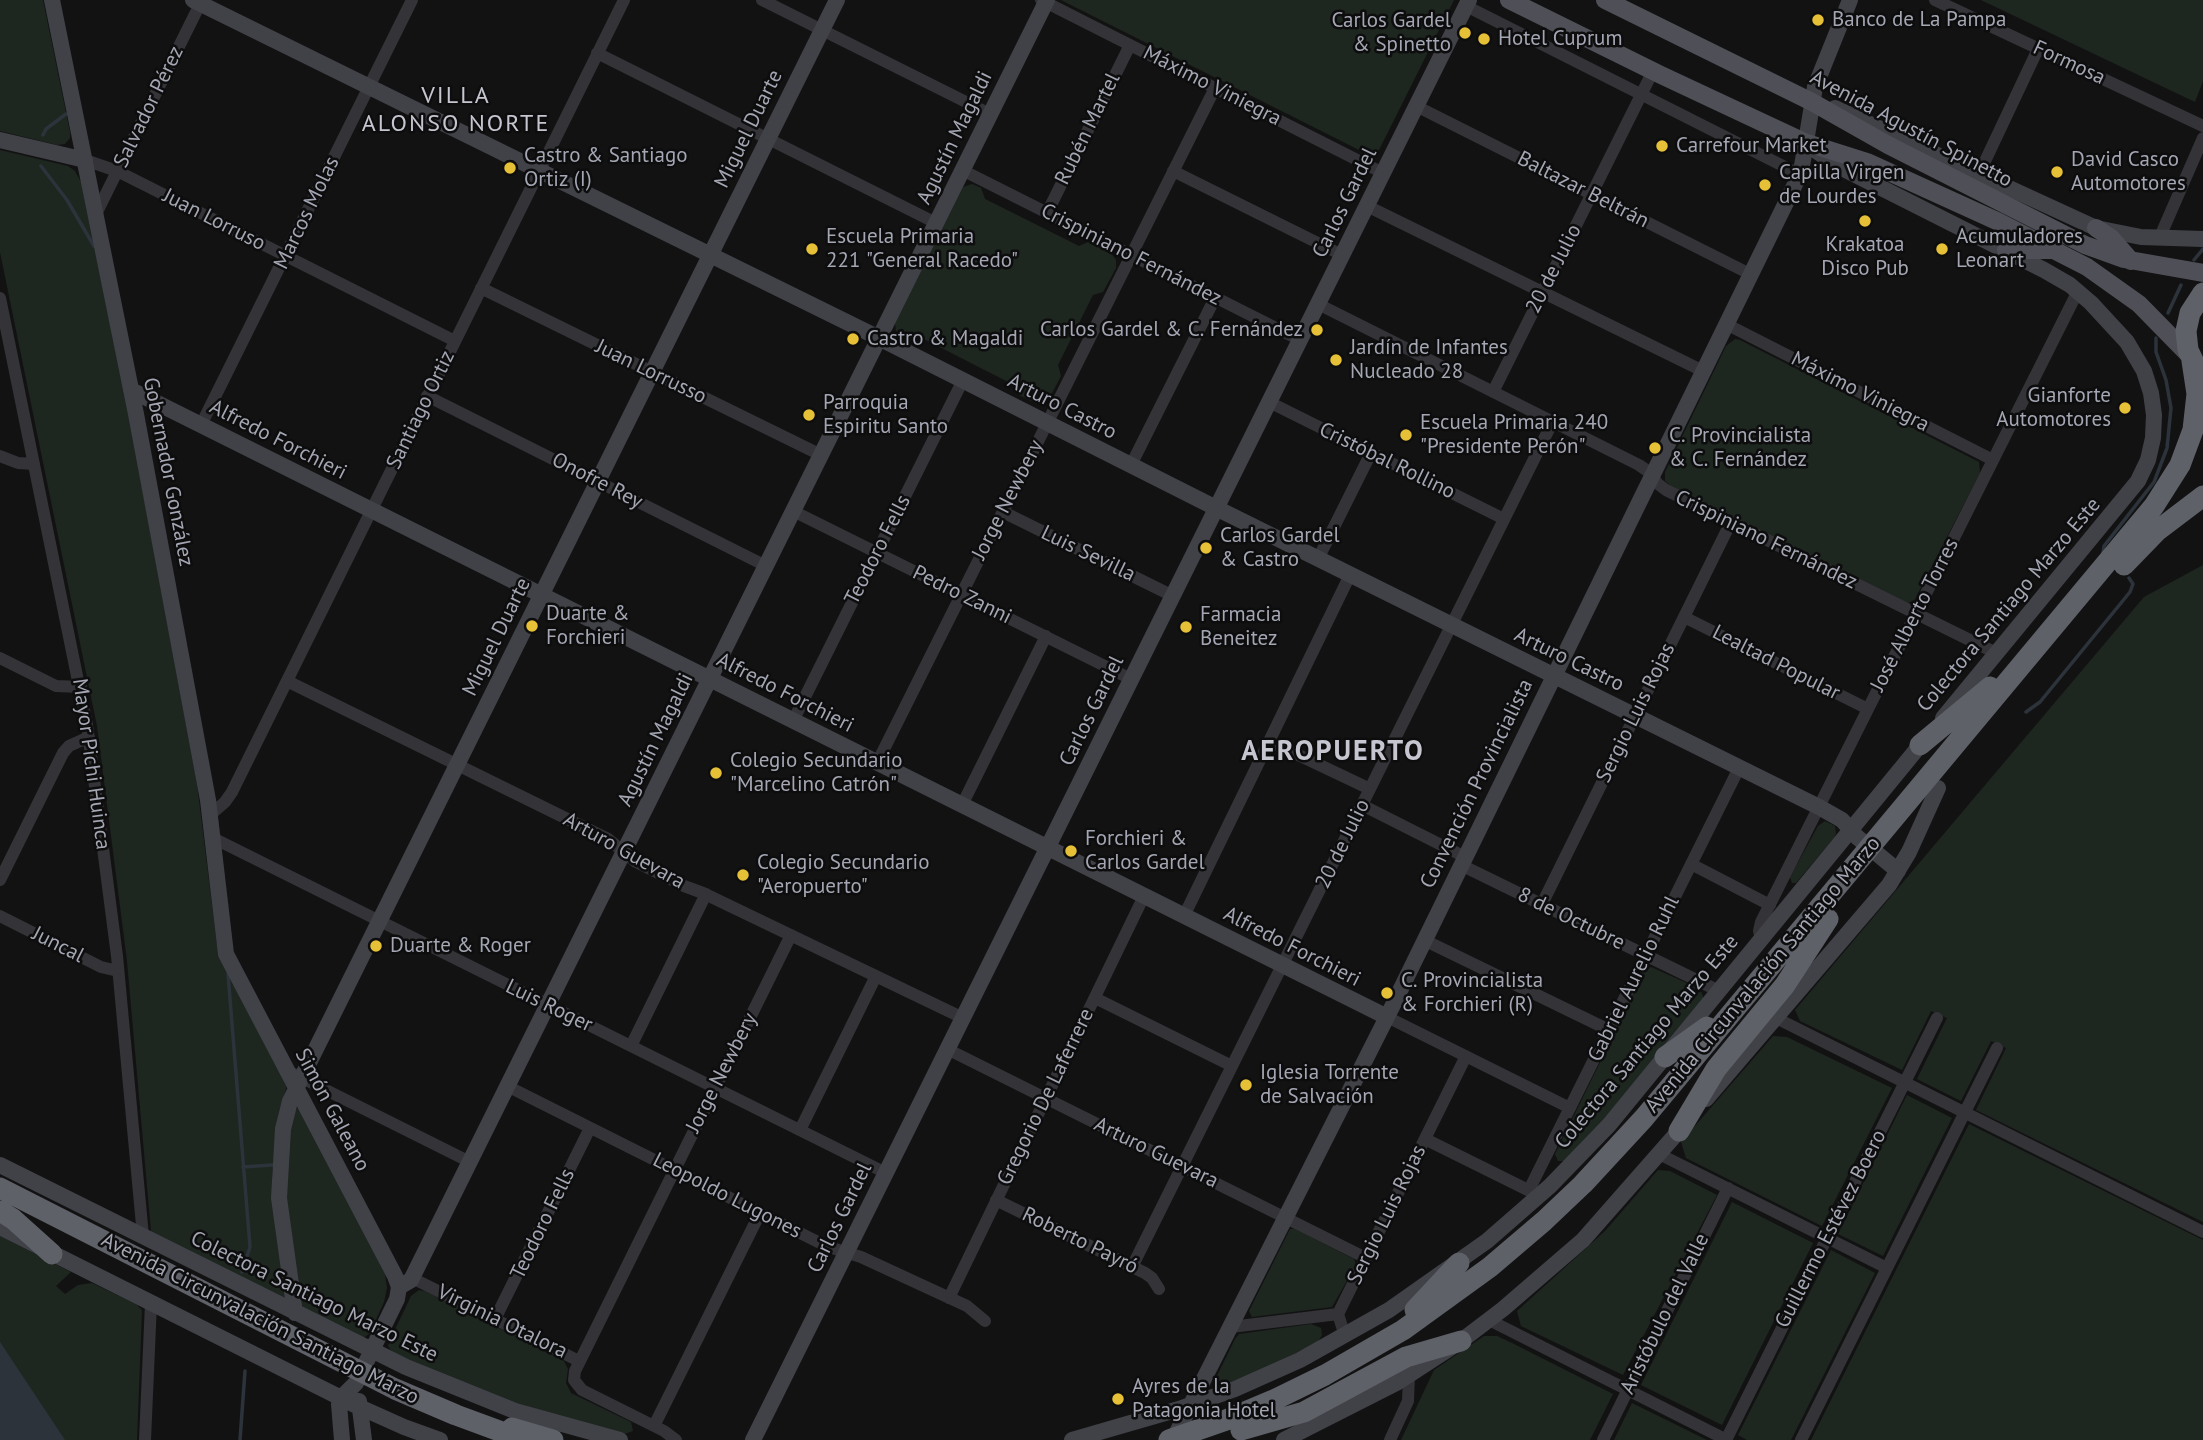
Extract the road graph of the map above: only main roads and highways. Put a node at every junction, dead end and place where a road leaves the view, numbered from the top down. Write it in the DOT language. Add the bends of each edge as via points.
graph roads {
  1 [pos="1509,0"];
  2 [pos="1605,0"];
  3 [pos="2096,228"];
  4 [pos="2006,250"];
  5 [pos="2055,251"];
  6 [pos="2131,261"];
  7 [pos="2203,273"];
  8 [pos="2203,293"];
  9 [pos="2195,365"];
  10 [pos="2203,496"];
  11 [pos="2102,570"];
  12 [pos="1920,745"];
  13 [pos="1875,852"];
  14 [pos="1832,892"];
  15 [pos="1828,919"];
  16 [pos="1665,1058"];
  17 [pos="1679,1131"];
  18 [pos="0,1178"];
  19 [pos="0,1188"];
  20 [pos="0,1201"];
  21 [pos="0,1211"];
  22 [pos="52,1254"];
  23 [pos="139,1259"];
  24 [pos="1459,1263"];
  25 [pos="1461,1341"];
  26 [pos="359,1377"];
  27 [pos="1292,1391"];
  28 [pos="1241,1430"];
  29 [pos="482,1432"];
  30 [pos="1172,1439"];
  31 [pos="524,1440"];
  32 [pos="553,1440"];
  33 [pos="1213,1440"];
  1 -- 5 [label="main road, Avenida Agustín Spinetto" via="1804,142 1867,162"];
  2 -- 6 [label="main road, Avenida Agustín Spinetto" via="2078,242"];
  3 -- 6 [label="main road"];
  4 -- 5 [label="main road"];
  5 -- 9 [label="main road, Avenida Agustín Spinetto" via="2128,295 2155,318"];
  6 -- 7 [label="main road, Avenida Agustín Spinetto"];
  8 -- 9 [label="highway, Avenida Circunvalación Santiago Marzo" via="2186,325 2185,337"];
  9 -- 11 [label="highway, Avenida Circunvalación Santiago Marzo" via="2197,406 2183,458 2154,506"];
  10 -- 13 [label="highway, Avenida Circunvalación Santiago Marzo" via="2132,556 1938,788"];
  11 -- 12 [label="highway" via="2049,618 1985,693"];
  11 -- 13 [label="highway, Avenida Circunvalación Santiago Marzo"];
  13 -- 14 [label="highway, Avenida Circunvalación Santiago Marzo"];
  13 -- 15 [label="highway, Avenida Circunvalación Santiago Marzo"];
  14 -- 16 [label="highway" via="1773,948 1705,1029"];
  14 -- 27 [label="highway, Avenida Circunvalación Santiago Marzo" via="1632,1131 1550,1216 1433,1310"];
  15 -- 17 [label="highway" via="1785,985 1716,1069"];
  15 -- 28 [label="highway, Avenida Circunvalación Santiago Marzo" via="1637,1147 1541,1244 1400,1348"];
  18 -- 23 [label="highway" via="89,1220"];
  19 -- 23 [label="highway, Avenida Circunvalación Santiago Marzo"];
  20 -- 26 [label="highway, Avenida Circunvalación Santiago Marzo"];
  21 -- 22 [label="highway"];
  23 -- 26 [label="highway, Avenida Circunvalación Santiago Marzo"];
  24 -- 27 [label="highway" via="1414,1311 1323,1366"];
  25 -- 28 [label="highway" via="1406,1357 1299,1414"];
  26 -- 29 [label="highway, Avenida Circunvalación Santiago Marzo"];
  27 -- 30 [label="highway, Avenida Circunvalación Santiago Marzo"];
  28 -- 33 [label="highway, Avenida Circunvalación Santiago Marzo"];
  29 -- 31 [label="highway, Avenida Circunvalación Santiago Marzo"];
  29 -- 32 [label="highway" via="517,1429"];
}
